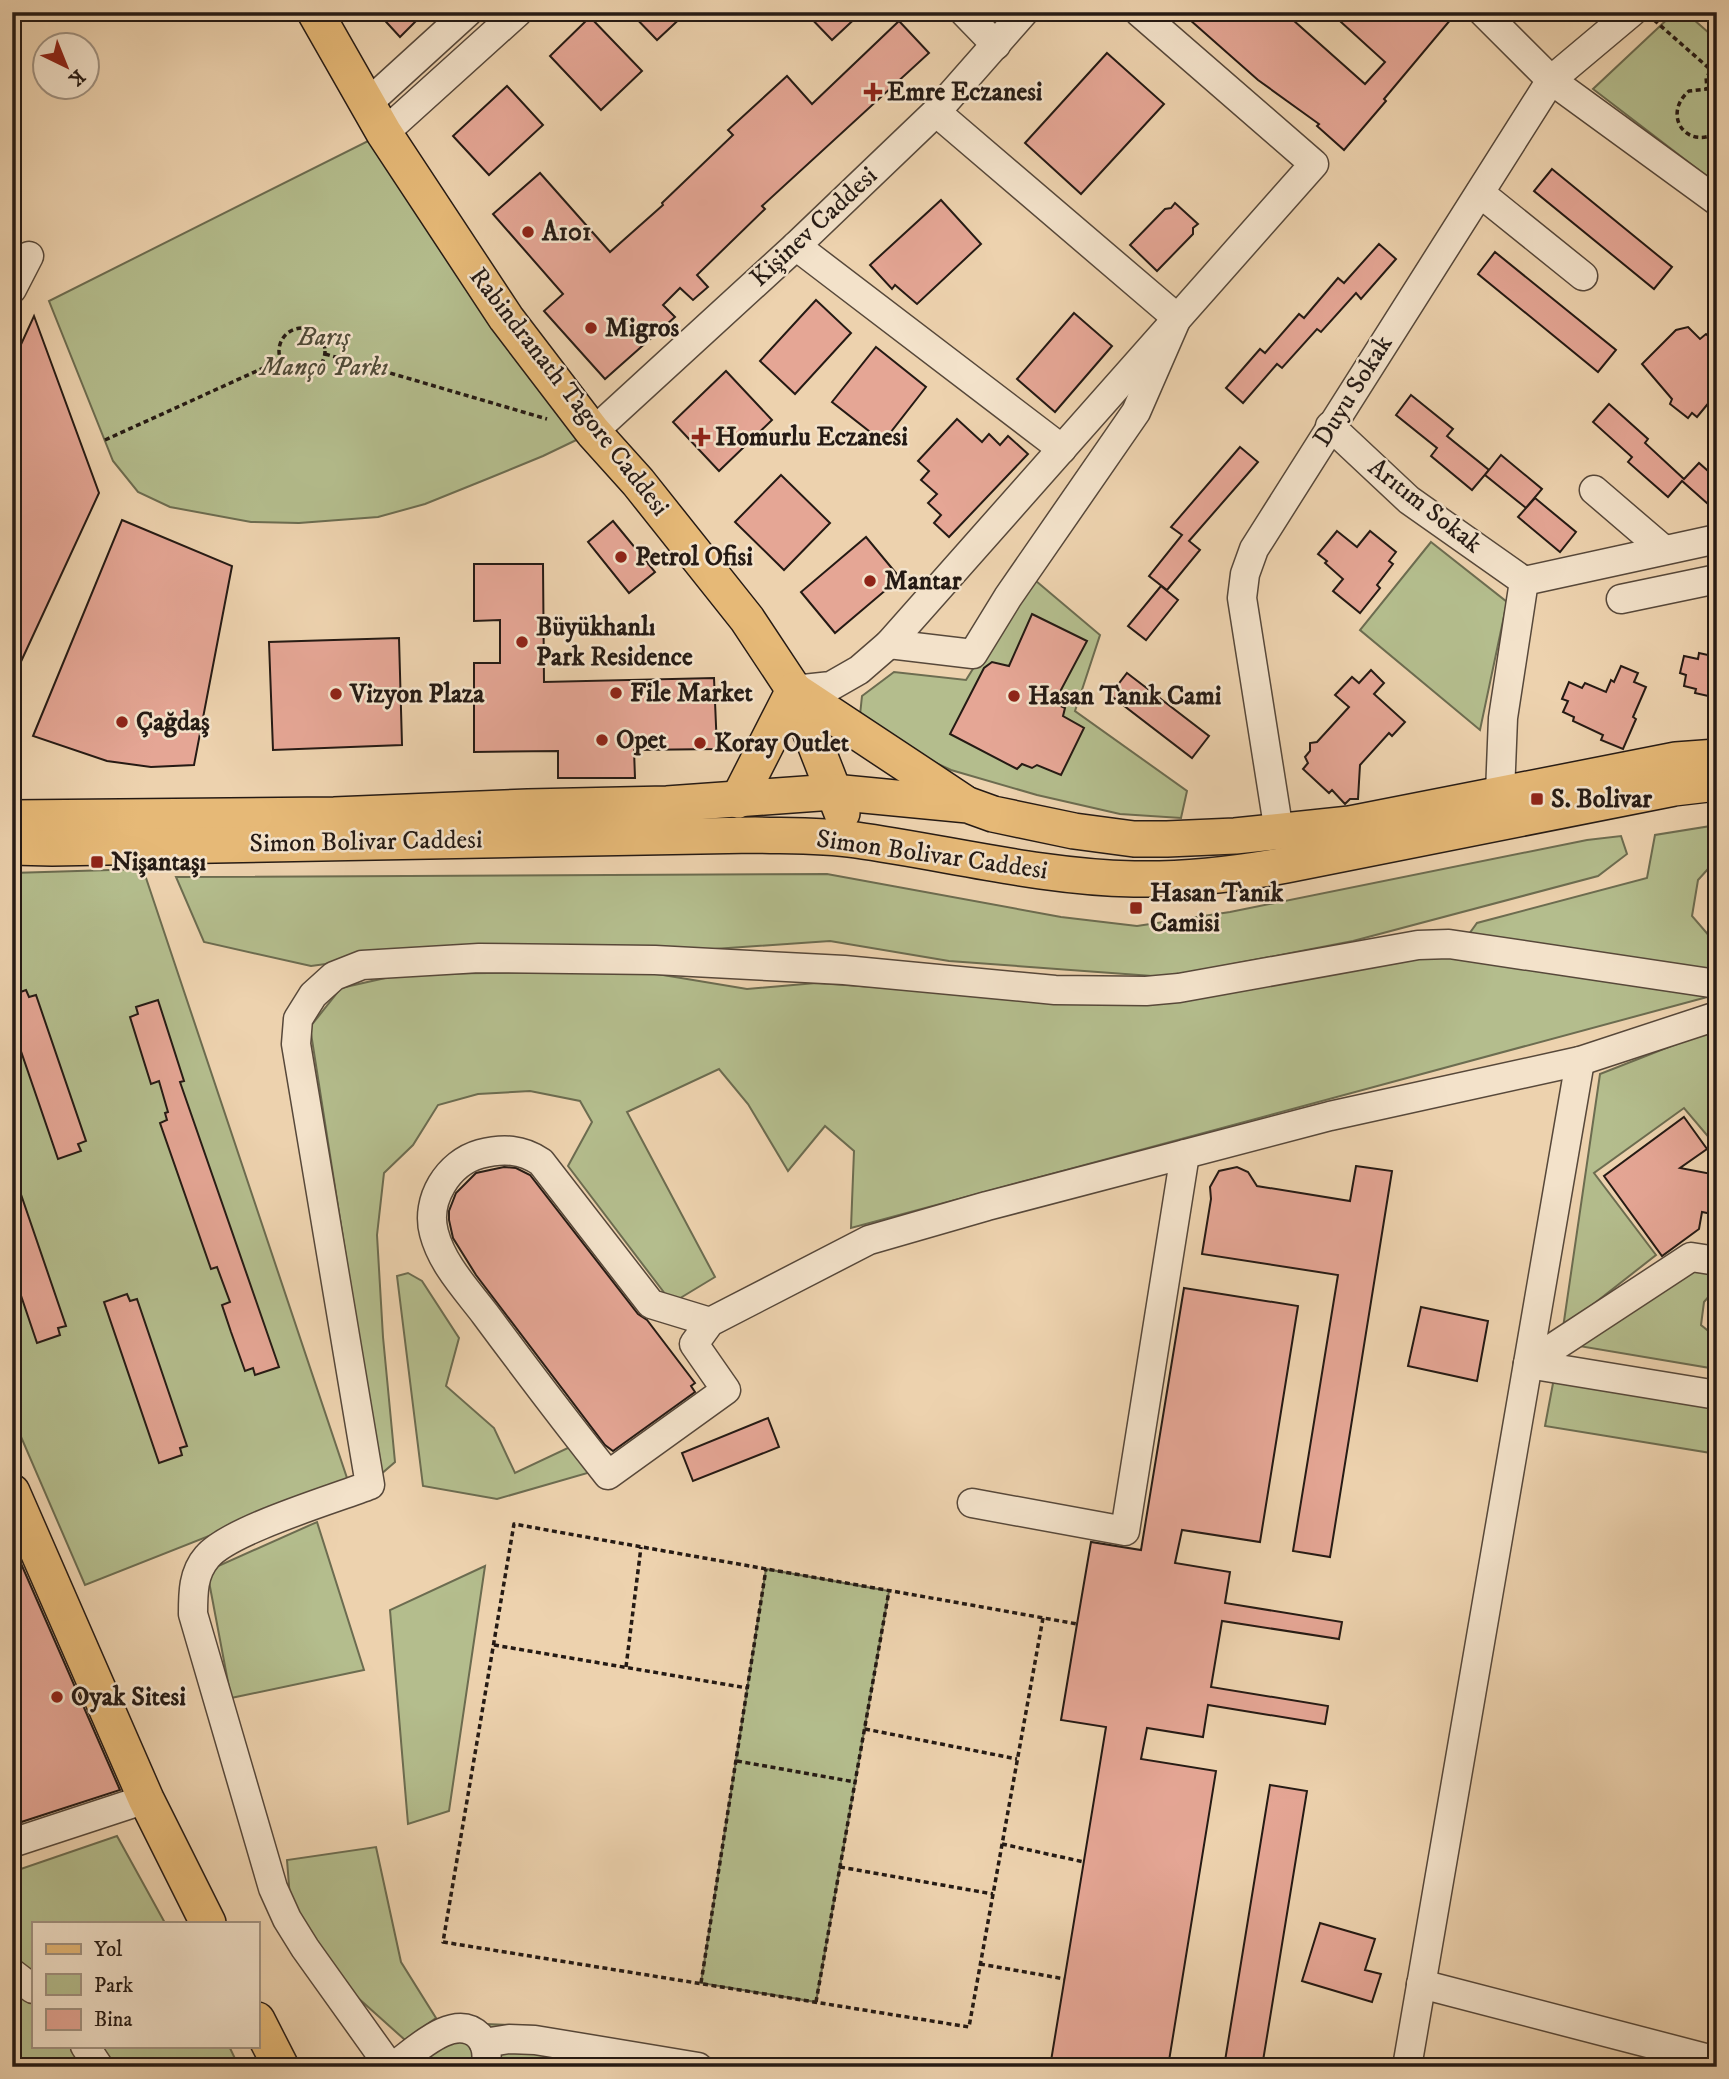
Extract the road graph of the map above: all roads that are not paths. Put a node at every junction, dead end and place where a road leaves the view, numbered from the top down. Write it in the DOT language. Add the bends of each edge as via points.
graph roads {
  1 [pos="315,12"];
  2 [pos="468,12"];
  3 [pos="517,12"];
  4 [pos="964,12"];
  5 [pos="1024,12"];
  6 [pos="1139,12"];
  7 [pos="1483,12"];
  8 [pos="1632,12"];
  9 [pos="996,45"];
  10 [pos="1551,80"];
  11 [pos="936,112"];
  12 [pos="376,118"];
  13 [pos="1480,192"];
  14 [pos="1717,201"];
  15 [pos="796,246"];
  16 [pos="29,256"];
  17 [pos="1583,276"];
  18 [pos="12,289"];
  19 [pos="1177,318"];
  20 [pos="1330,426"];
  21 [pos="593,432"];
  22 [pos="1062,449"];
  23 [pos="1594,490"];
  24 [pos="1717,539"];
  25 [pos="1664,550"];
  26 [pos="1717,579"];
  27 [pos="1524,581"];
  28 [pos="1621,598"];
  29 [pos="889,644"];
  30 [pos="794,690"];
  31 [pos="1717,757"];
  32 [pos="1717,783"];
  33 [pos="833,792"];
  34 [pos="1500,793"];
  35 [pos="738,800"];
  36 [pos="968,805"];
  37 [pos="12,818"];
  38 [pos="1279,832"];
  39 [pos="853,839"];
  40 [pos="12,847"];
  41 [pos="1717,984"];
  42 [pos="1717,1016"];
  43 [pos="1580,1061"];
  44 [pos="1185,1154"];
  45 [pos="1717,1261"];
  46 [pos="710,1322"];
  47 [pos="1528,1364"];
  48 [pos="1717,1395"];
  49 [pos="12,1492"];
  50 [pos="972,1503"];
  51 [pos="146,1799"];
  52 [pos="12,1843"];
  53 [pos="208,1922"];
  54 [pos="12,1973"];
  55 [pos="1422,1984"];
  56 [pos="32,1988"];
  57 [pos="259,2024"];
  58 [pos="86,2048"];
  59 [pos="484,2055"];
  60 [pos="1717,2061"];
  61 [pos="99,2067"];
  62 [pos="281,2067"];
  63 [pos="391,2067"];
  64 [pos="698,2067"];
  65 [pos="1407,2067"];
  1 -- 12 [label="main road, Rabindranath Tagore Caddesi"];
  2 -- 12 [label="street"];
  3 -- 12 [label="street"];
  4 -- 9 [label="street"];
  5 -- 9 [label="street, Kişinev Caddesi"];
  6 -- 19 [label="street" via="1314,164"];
  7 -- 10 [label="street"];
  8 -- 10 [label="street, Duyu Sokak"];
  9 -- 11 [label="street, Kişinev Caddesi"];
  10 -- 13 [label="street, Duyu Sokak"];
  10 -- 14 [label="street"];
  11 -- 15 [label="street, Kişinev Caddesi"];
  11 -- 19 [label="street"];
  12 -- 21 [label="main road, Rabindranath Tagore Caddesi" via="506,318"];
  13 -- 17 [label="street"];
  13 -- 20 [label="street, Duyu Sokak"];
  15 -- 21 [label="street, Kişinev Caddesi"];
  15 -- 22 [label="street"];
  16 -- 18 [label="street"];
  19 -- 22 [label="street"];
  19 -- 29 [label="street" via="1136,412 974,654"];
  20 -- 27 [label="street, Arıtım Sokak" via="1409,500"];
  20 -- 38 [label="street, Duyu Sokak" via="1254,549 1245,574 1242,598"];
  21 -- 30 [label="main road, Rabindranath Tagore Caddesi" via="747,619"];
  22 -- 29 [label="street"];
  23 -- 25 [label="street"];
  24 -- 25 [label="street"];
  25 -- 27 [label="street"];
  26 -- 28 [label="street"];
  27 -- 34 [label="street" via="1503,718"];
  29 -- 30 [label="street" via="831,686"];
  30 -- 33 [label="main road, Rabindranath Tagore Caddesi"];
  30 -- 35 [label="main road"];
  30 -- 36 [label="main road, Rabindranath Tagore Caddesi"];
  31 -- 34 [label="main road, Simon Bolivar Caddesi" via="1676,760"];
  32 -- 39 [label="main road, Simon Bolivar Caddesi" via="1232,875 1100,877"];
  33 -- 35 [label="main road, Simon Bolivar Caddesi"];
  33 -- 36 [label="main road, Simon Bolivar Caddesi"];
  33 -- 39 [label="main road, Rabindranath Tagore Caddesi"];
  34 -- 38 [label="main road, Simon Bolivar Caddesi" via="1350,824"];
  35 -- 37 [label="main road, Simon Bolivar Caddesi" via="334,815"];
  36 -- 38 [label="main road, Simon Bolivar Caddesi" via="1033,823 1134,839"];
  39 -- 40 [label="main road, Simon Bolivar Caddesi" via="755,835"];
  41 -- 63 [label="street" via="1449,944 1418,945 1146,991 1055,990 844,970 655,960 479,958 362,965 334,976 313,995 298,1019 296,1044 370,1485 236,1536 208,1555 195,1580 193,1614 273,1888 287,1919"];
  42 -- 43 [label="street"];
  43 -- 44 [label="street" via="1330,1116"];
  43 -- 47 [label="street"];
  44 -- 46 [label="street" via="869,1240"];
  44 -- 50 [label="street" via="1125,1531"];
  45 -- 47 [label="street" via="1691,1257"];
  46 -- 46 [label="street" via="694,1344 726,1390 608,1475 446,1262 433,1230 437,1192 458,1165 474,1156 513,1150 531,1155 651,1304"];
  47 -- 48 [label="street"];
  47 -- 55 [label="street"];
  49 -- 51 [label="main road"];
  51 -- 52 [label="street"];
  51 -- 53 [label="main road"];
  54 -- 56 [label="street"];
  55 -- 60 [label="street"];
  55 -- 65 [label="street"];
  57 -- 62 [label="main road"];
  58 -- 61 [label="street"];
  59 -- 63 [label="street" via="477,2034 463,2027 449,2028"];
  59 -- 64 [label="street" via="509,2039 535,2040"];
}
